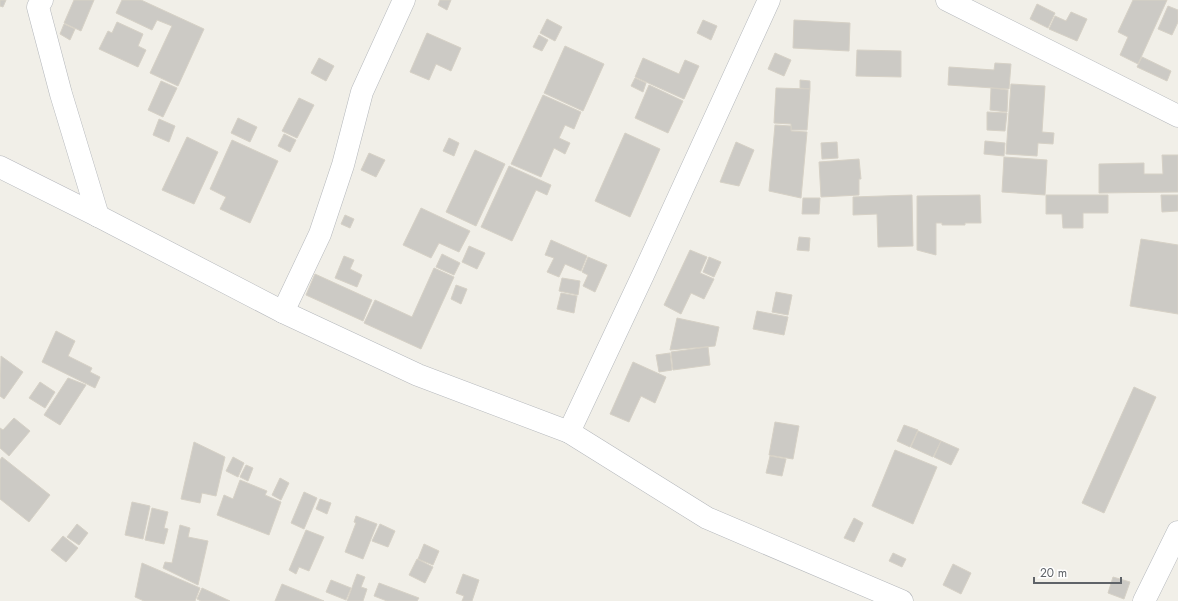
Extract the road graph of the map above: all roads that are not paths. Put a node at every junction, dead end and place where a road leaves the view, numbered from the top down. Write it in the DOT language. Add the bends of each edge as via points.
graph roads {
  1 [pos="42,0"];
  2 [pos="404,0"];
  3 [pos="769,0"];
  4 [pos="946,0"];
  5 [pos="1178,116"];
  6 [pos="0,167"];
  7 [pos="98,216"];
  8 [pos="283,312"];
  9 [pos="569,432"];
  10 [pos="1178,532"];
  11 [pos="902,601"];
  12 [pos="1144,601"];
  1 -- 7 [label="street" via="38,7"];
  2 -- 8 [label="street" via="362,92 343,165 320,234"];
  3 -- 9 [label="street"];
  4 -- 5 [label="street"];
  6 -- 7 [label="street"];
  7 -- 8 [label="street"];
  8 -- 9 [label="street" via="418,375"];
  9 -- 11 [label="street" via="707,518"];
  10 -- 12 [label="street"];
}
